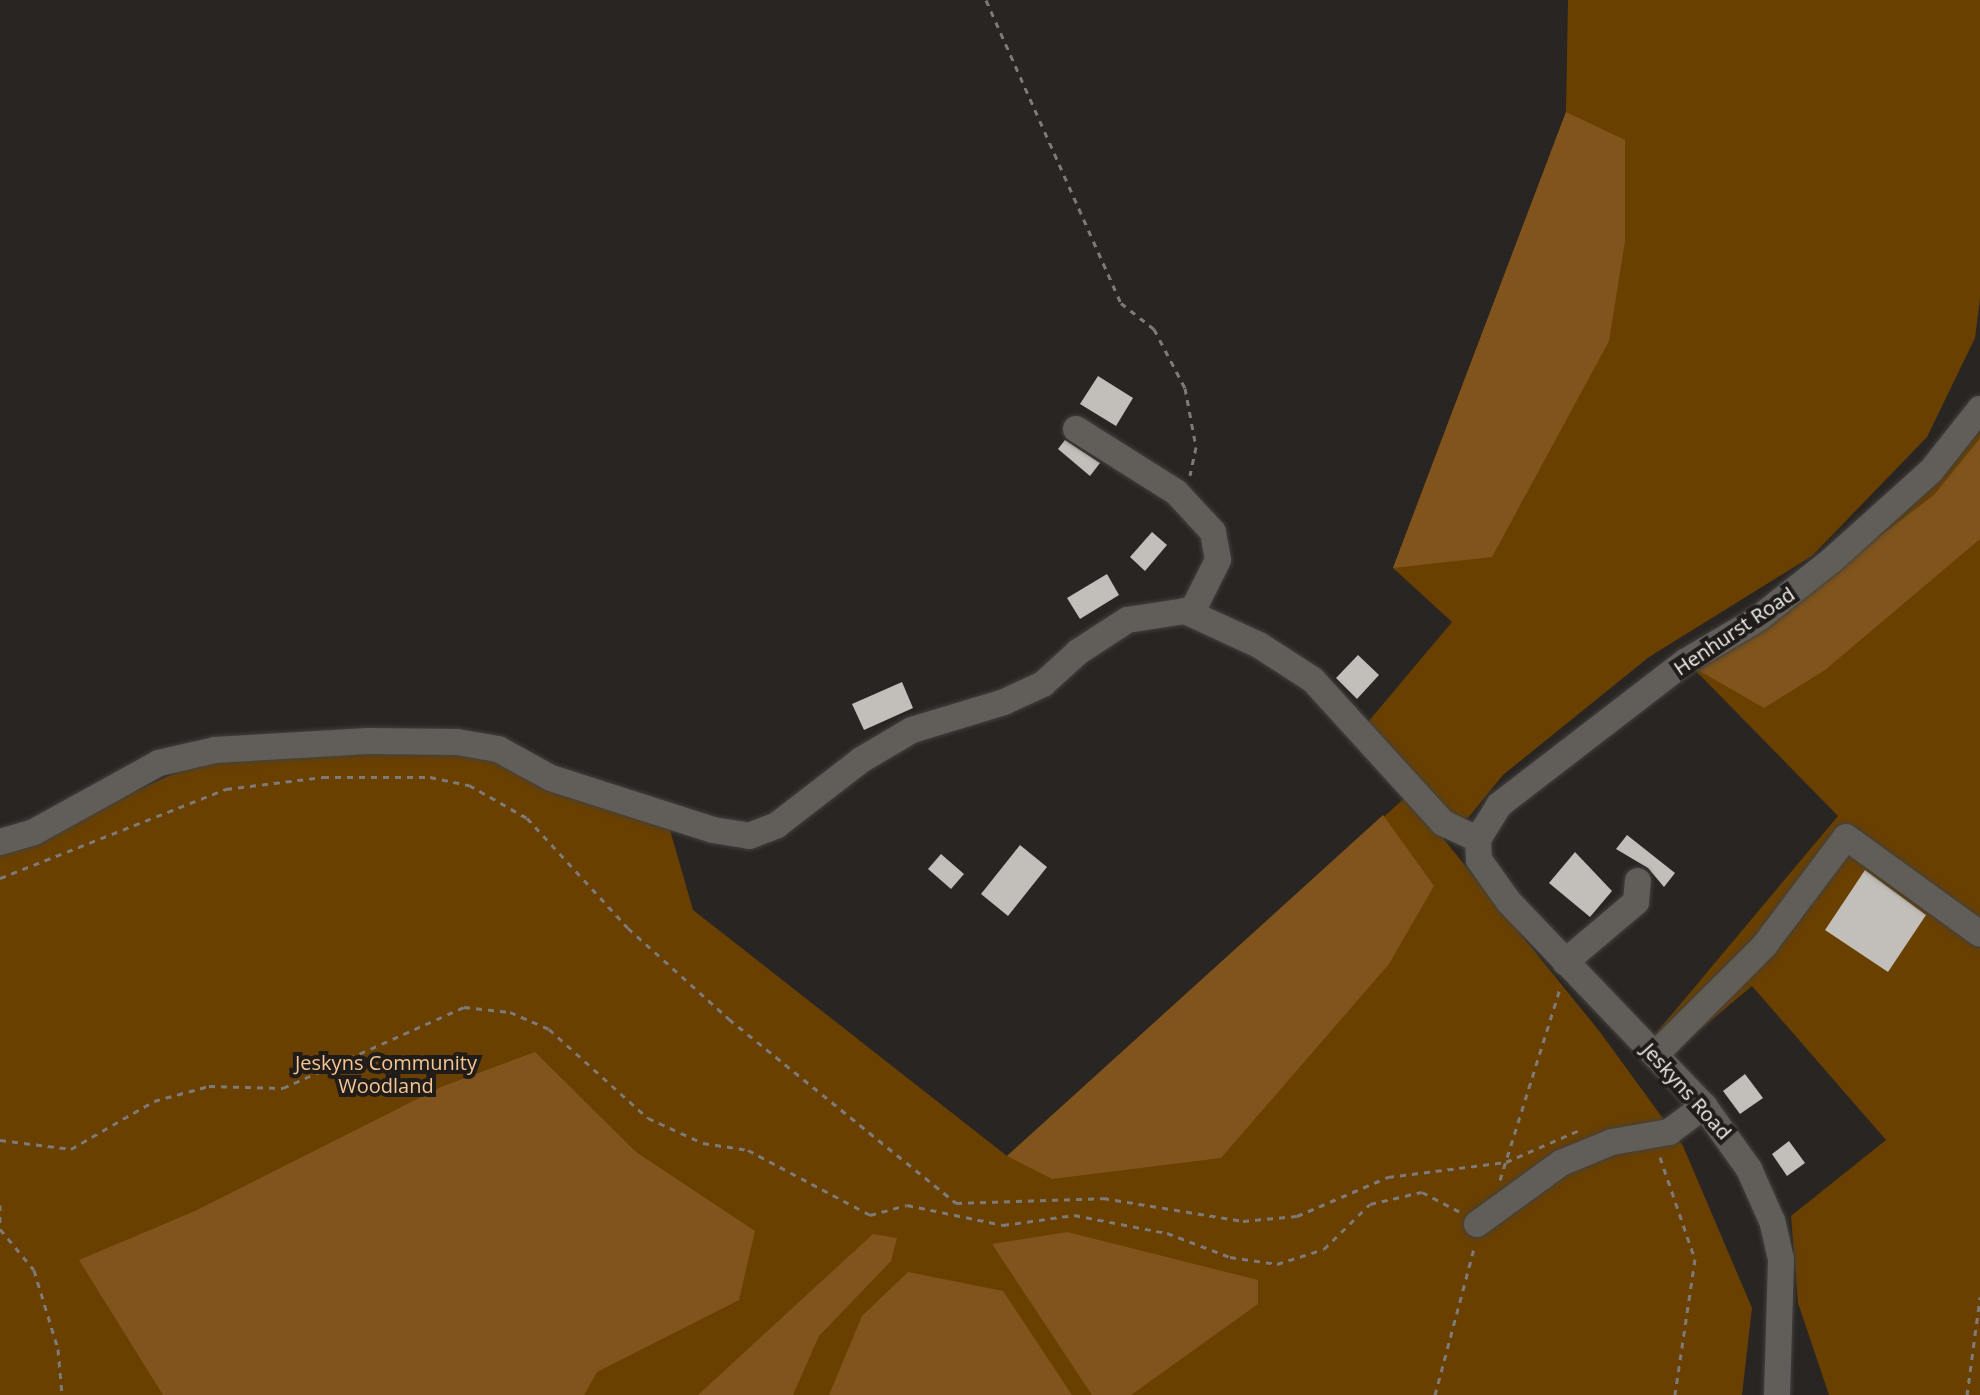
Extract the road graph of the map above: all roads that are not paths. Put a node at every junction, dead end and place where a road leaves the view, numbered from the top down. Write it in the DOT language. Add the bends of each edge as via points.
graph roads {
  1 [pos="1980,409"];
  2 [pos="1076,429"];
  3 [pos="1191,614"];
  4 [pos="1478,839"];
  5 [pos="0,842"];
  6 [pos="1638,881"];
  7 [pos="1980,934"];
  8 [pos="1570,967"];
  9 [pos="1656,1054"];
  10 [pos="1704,1106"];
  11 [pos="1486,1215"];
  12 [pos="1777,1395"];
  1 -- 4 [label="street, Henhurst Road" via="1925,477 1832,560 1759,618 1685,662 1499,805"];
  2 -- 3 [label="street" via="1176,492 1213,532 1218,560"];
  3 -- 4 [label="street" via="1259,645 1313,680 1443,823"];
  3 -- 5 [label="street" via="1127,620 1078,652 1043,684 1004,702 912,730 861,760 777,825 749,836 713,830 551,778 498,749 457,742 368,741 215,750 159,763 34,832"];
  4 -- 8 [label="street, Jeskyns Road" via="1479,860 1494,884"];
  6 -- 8 [label="street" via="1636,902"];
  7 -- 9 [label="street" via="1846,837 1764,946"];
  8 -- 9 [label="street, Jeskyns Road"];
  9 -- 10 [label="street, Jeskyns Road"];
  10 -- 11 [label="street" via="1678,1128 1651,1138 1612,1142 1561,1163"];
  10 -- 12 [label="street, Jeskyns Road" via="1749,1169 1776,1234 1783,1293"];
}
